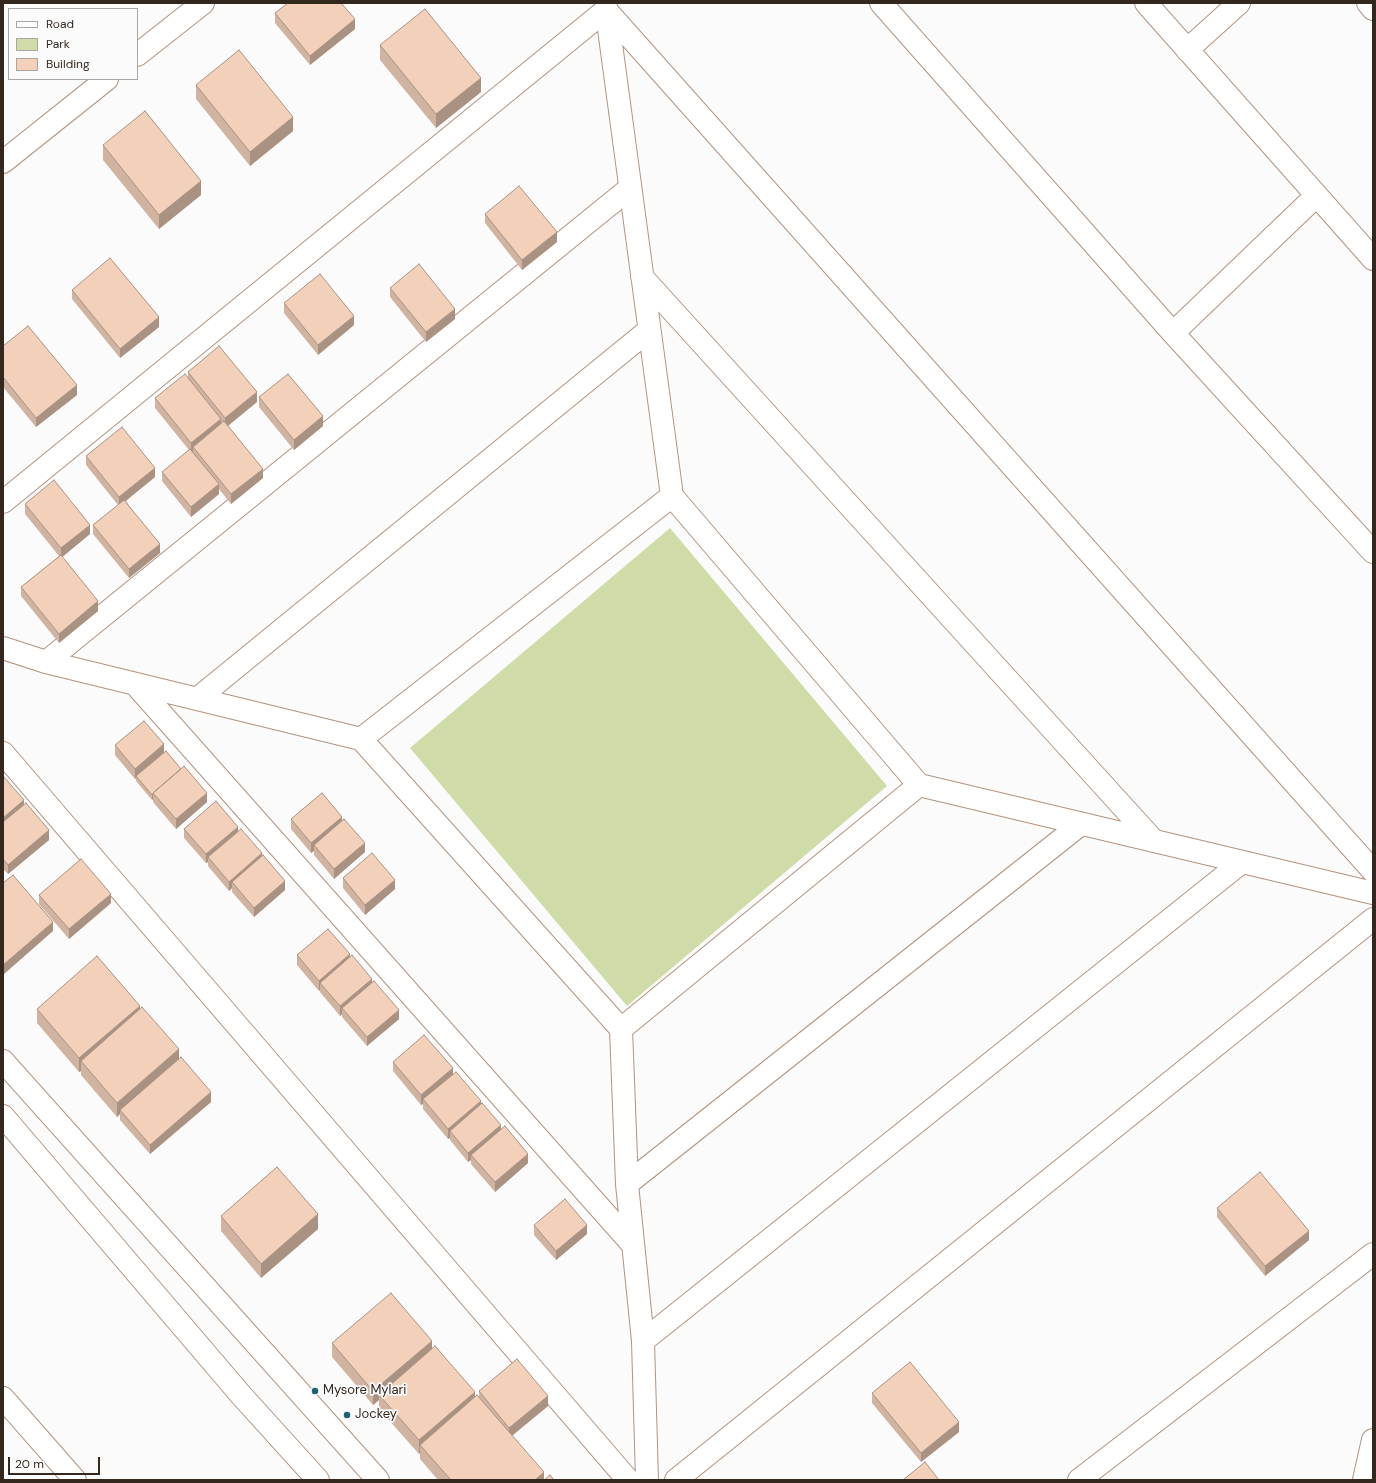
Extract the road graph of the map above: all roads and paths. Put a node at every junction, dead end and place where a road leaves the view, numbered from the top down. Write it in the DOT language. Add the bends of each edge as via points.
graph roads {
  1 [pos="203,3"];
  2 [pos="881,3"];
  3 [pos="1146,3"];
  4 [pos="1239,3"];
  5 [pos="1368,3"];
  6 [pos="606,7"];
  7 [pos="1373,9"];
  8 [pos="1187,50"];
  9 [pos="138,54"];
  10 [pos="106,80"];
  11 [pos="3,162"];
  12 [pos="630,188"];
  13 [pos="1316,196"];
  14 [pos="1373,259"];
  15 [pos="642,277"];
  16 [pos="650,330"];
  17 [pos="1173,333"];
  18 [pos="672,496"];
  19 [pos="3,502"];
  20 [pos="1373,552"];
  21 [pos="3,648"];
  22 [pos="46,662"];
  23 [pos="135,684"];
  24 [pos="197,699"];
  25 [pos="361,739"];
  26 [pos="3,753"];
  27 [pos="919,785"];
  28 [pos="1081,824"];
  29 [pos="1154,841"];
  30 [pos="1242,862"];
  31 [pos="1373,871"];
  32 [pos="1373,893"];
  33 [pos="1373,919"];
  34 [pos="621,1029"];
  35 [pos="3,1061"];
  36 [pos="3,1116"];
  37 [pos="627,1184"];
  38 [pos="633,1245"];
  39 [pos="1373,1254"];
  40 [pos="643,1341"];
  41 [pos="3,1398"];
  42 [pos="1373,1440"];
  43 [pos="75,1480"];
  44 [pos="318,1480"];
  45 [pos="378,1480"];
  46 [pos="628,1480"];
  47 [pos="647,1480"];
  48 [pos="676,1480"];
  49 [pos="1079,1480"];
  50 [pos="1364,1480"];
  1 -- 9 [label="street"];
  2 -- 17 [label="street"];
  3 -- 8 [label="street"];
  4 -- 8 [label="street"];
  5 -- 7 [label="street"];
  6 -- 12 [label="street"];
  6 -- 19 [label="street"];
  6 -- 31 [label="street"];
  8 -- 13 [label="street"];
  10 -- 11 [label="street"];
  12 -- 15 [label="street"];
  12 -- 22 [label="street"];
  13 -- 14 [label="street"];
  13 -- 17 [label="street"];
  15 -- 16 [label="street"];
  15 -- 29 [label="street"];
  16 -- 18 [label="street"];
  16 -- 24 [label="street"];
  17 -- 20 [label="street"];
  18 -- 25 [label="street"];
  18 -- 27 [label="street"];
  21 -- 22 [label="street"];
  22 -- 23 [label="street"];
  23 -- 24 [label="street"];
  23 -- 38 [label="street"];
  24 -- 25 [label="street"];
  25 -- 34 [label="street"];
  26 -- 46 [label="street"];
  27 -- 28 [label="street"];
  27 -- 34 [label="street"];
  28 -- 29 [label="street"];
  28 -- 37 [label="street"];
  29 -- 30 [label="street"];
  30 -- 32 [label="street"];
  30 -- 40 [label="street"];
  33 -- 48 [label="street"];
  34 -- 37 [label="street"];
  35 -- 45 [label="street"];
  36 -- 44 [label="street" via="241,1395"];
  37 -- 38 [label="street"];
  38 -- 40 [label="street"];
  39 -- 49 [label="street"];
  40 -- 47 [label="street"];
  41 -- 43 [label="street"];
  42 -- 50 [label="street"];
}
